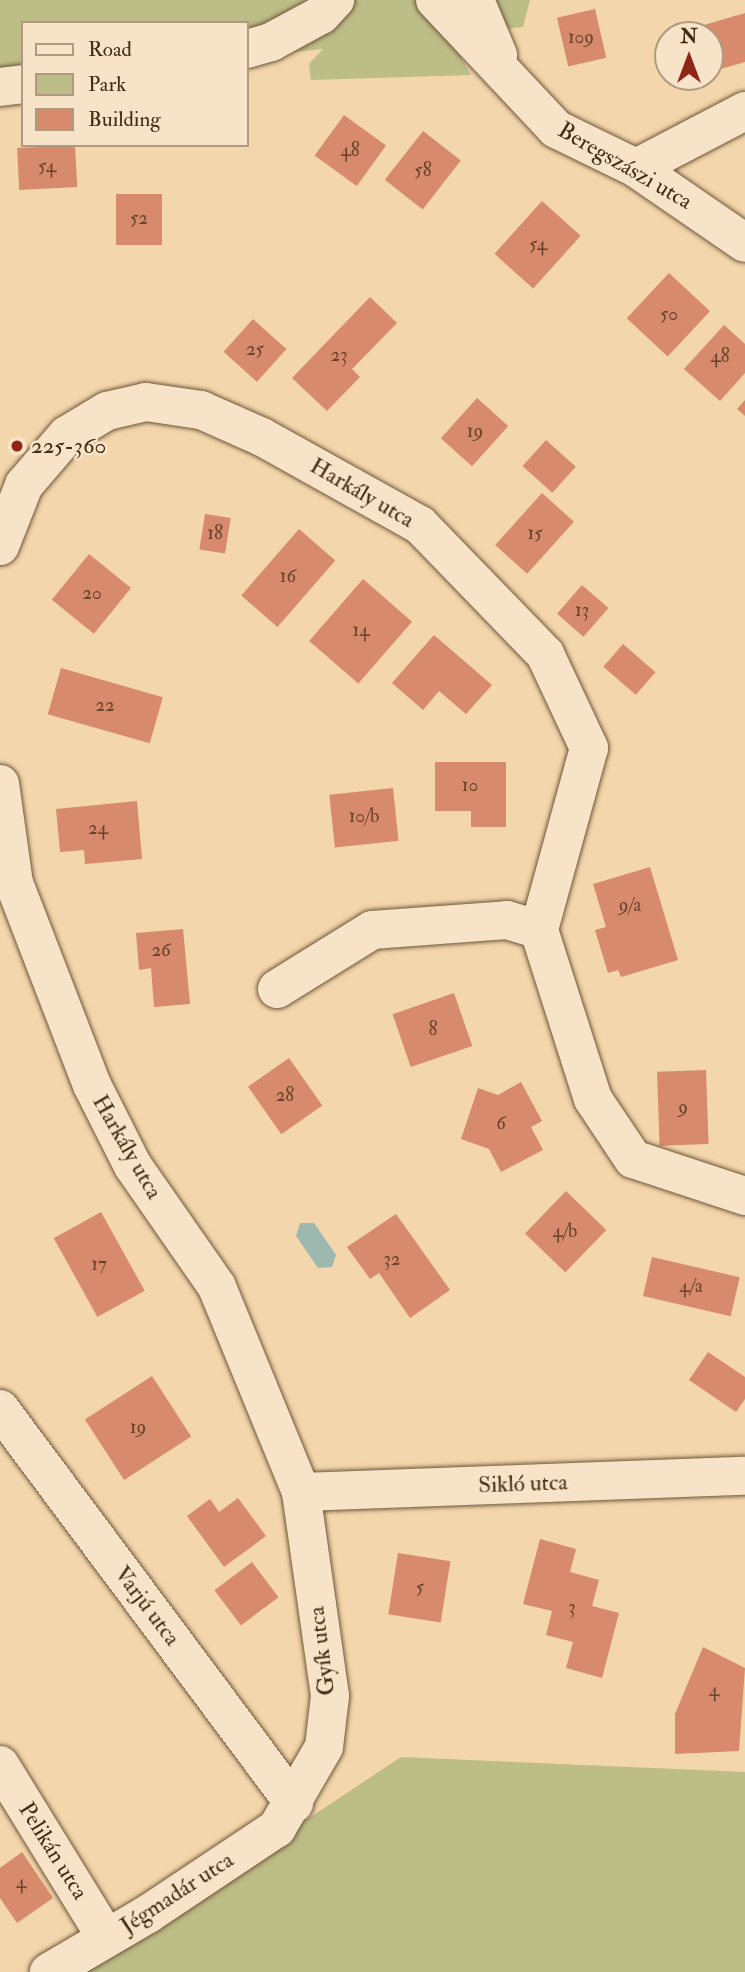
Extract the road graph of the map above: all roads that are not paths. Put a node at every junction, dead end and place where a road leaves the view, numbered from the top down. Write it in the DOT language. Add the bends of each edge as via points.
graph roads {
  1 [pos="335,0"];
  2 [pos="435,0"];
  3 [pos="475,0"];
  4 [pos="248,48"];
  5 [pos="510,83"];
  6 [pos="21,84"];
  7 [pos="0,87"];
  8 [pos="745,111"];
  9 [pos="636,168"];
  10 [pos="745,243"];
  11 [pos="0,546"];
  12 [pos="0,784"];
  13 [pos="539,930"];
  14 [pos="277,989"];
  15 [pos="745,1196"];
  16 [pos="0,1409"];
  17 [pos="745,1476"];
  18 [pos="301,1492"];
  19 [pos="0,1765"];
  20 [pos="294,1803"];
  21 [pos="106,1937"];
  22 [pos="49,1972"];
  1 -- 4 [label="street" via="301,26"];
  2 -- 5 [label="street, Beregszászi utca"];
  3 -- 5 [label="street, Beregszászi utca"];
  5 -- 9 [label="street, Beregszászi utca" via="556,129"];
  6 -- 7 [label="street"];
  8 -- 9 [label="street"];
  9 -- 10 [label="street, Beregszászi utca"];
  11 -- 13 [label="street, Harkály utca" via="24,485 67,435 107,411 146,402 201,410 262,437 420,525 545,654 589,748"];
  12 -- 18 [label="street, Harkály utca" via="14,883 92,1085 133,1166 217,1287"];
  13 -- 14 [label="street" via="507,920 372,930"];
  13 -- 15 [label="street" via="593,1099 633,1159"];
  16 -- 20 [label="street, Varjú utca"];
  17 -- 18 [label="street, Sikló utca"];
  18 -- 20 [label="street, Gyík utca" via="330,1696 324,1747"];
  19 -- 21 [label="street, Pelikán utca"];
  20 -- 21 [label="street, Jégmadár utca" via="277,1828"];
  21 -- 22 [label="street, Jégmadár utca"];
}
